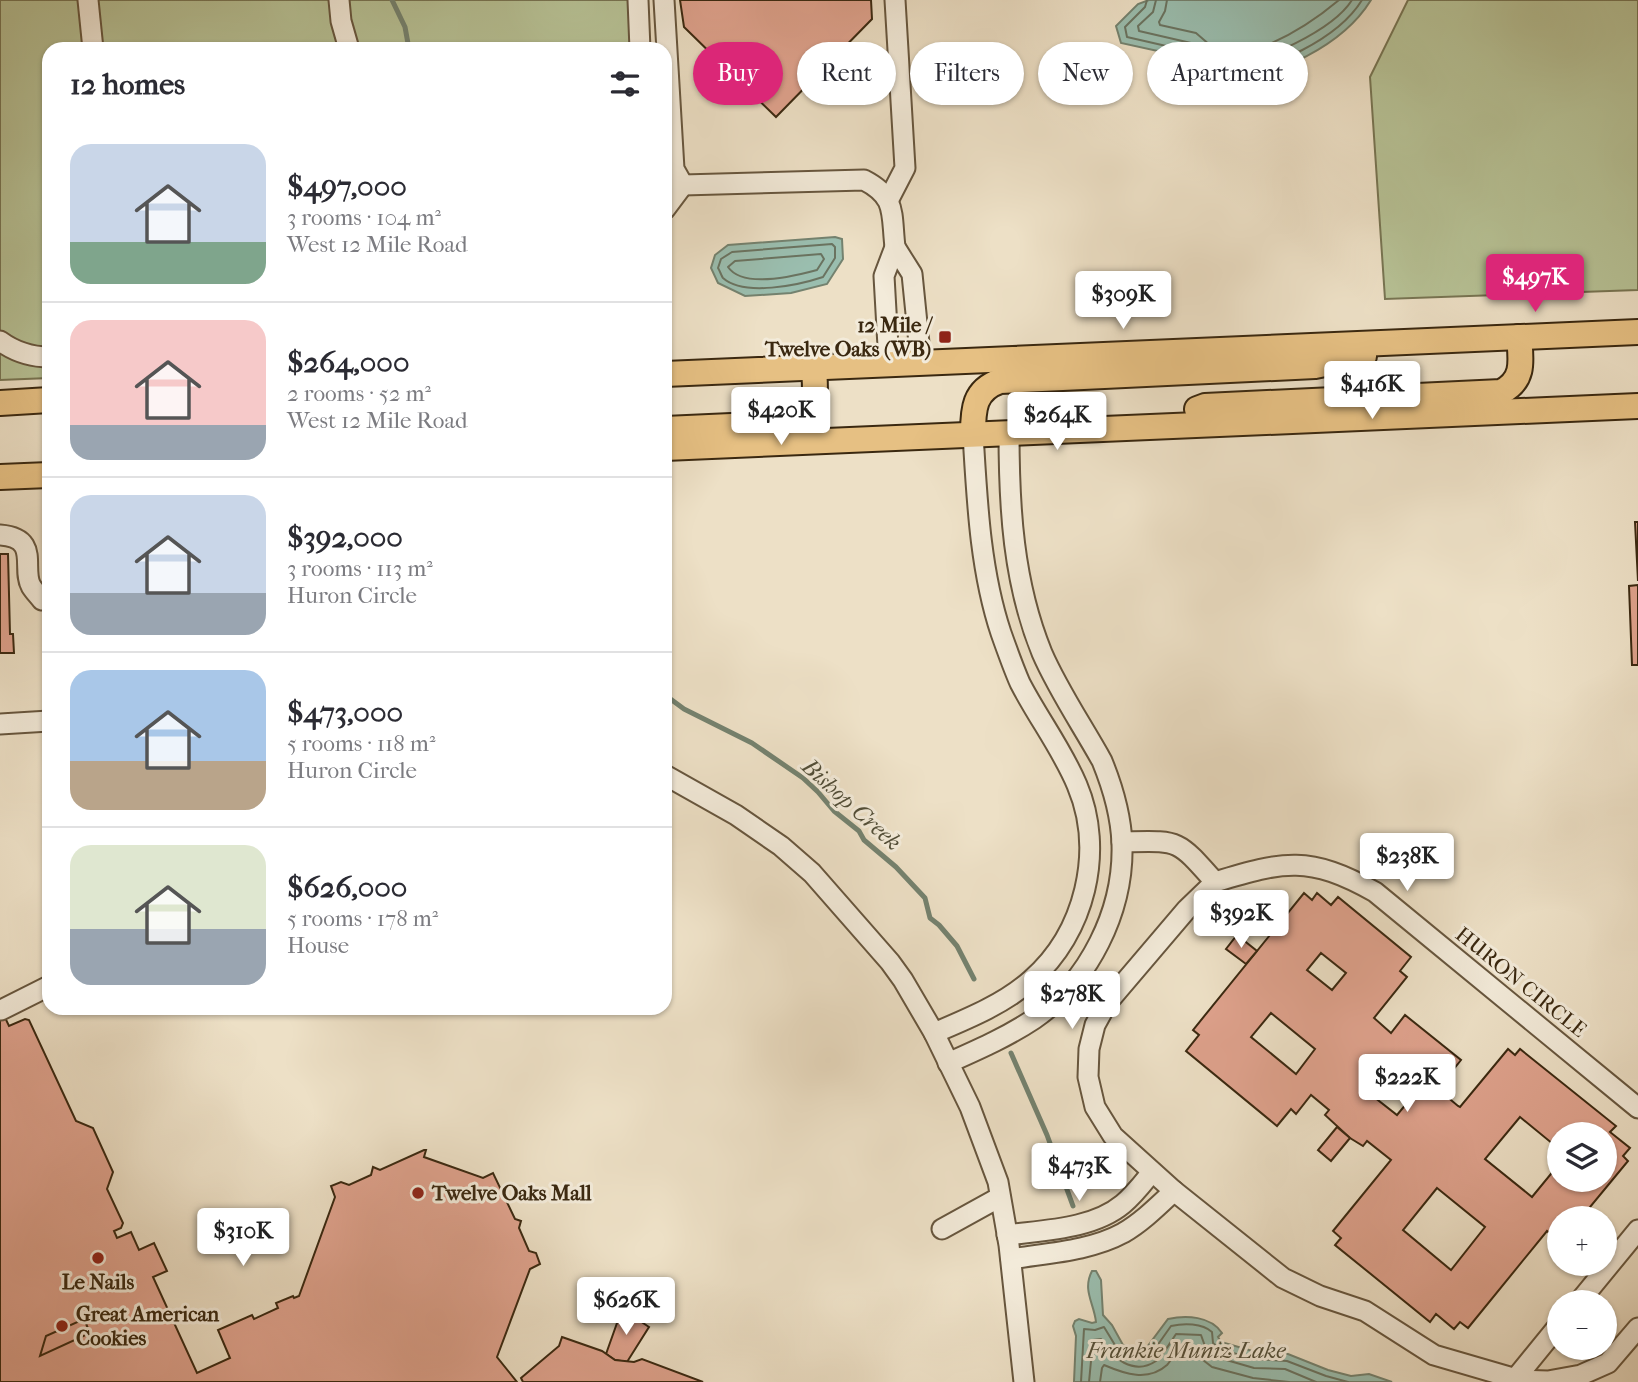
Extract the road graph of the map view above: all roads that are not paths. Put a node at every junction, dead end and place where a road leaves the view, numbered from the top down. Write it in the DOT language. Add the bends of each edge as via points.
graph roads {
  1 [pos="88,0"];
  2 [pos="339,0"];
  3 [pos="638,0"];
  4 [pos="664,0"];
  5 [pos="895,0"];
  6 [pos="92,42"];
  7 [pos="347,42"];
  8 [pos="640,42"];
  9 [pos="666,42"];
  10 [pos="672,135"];
  11 [pos="683,185"];
  12 [pos="888,199"];
  13 [pos="672,200"];
  14 [pos="895,247"];
  15 [pos="1638,332"];
  16 [pos="1519,337"];
  17 [pos="0,341"];
  18 [pos="1433,341"];
  19 [pos="42,357"];
  20 [pos="921,363"];
  21 [pos="889,364"];
  22 [pos="814,368"];
  23 [pos="672,374"];
  24 [pos="42,400"];
  25 [pos="0,402"];
  26 [pos="1638,406"];
  27 [pos="1139,426"];
  28 [pos="672,429"];
  29 [pos="1009,432"];
  30 [pos="973,434"];
  31 [pos="672,448"];
  32 [pos="42,475"];
  33 [pos="0,477"];
  34 [pos="0,535"];
  35 [pos="42,600"];
  36 [pos="42,721"];
  37 [pos="0,724"];
  38 [pos="672,779"];
  39 [pos="1122,842"];
  40 [pos="1215,882"];
  41 [pos="42,990"];
  42 [pos="1,1010"];
  43 [pos="934,1033"];
  44 [pos="948,1063"];
  45 [pos="1636,1104"];
  46 [pos="1153,1172"];
  47 [pos="1174,1191"];
  48 [pos="1000,1197"];
  49 [pos="942,1229"];
  50 [pos="1638,1230"];
  51 [pos="1007,1234"];
  52 [pos="1011,1259"];
  53 [pos="1588,1290"];
  54 [pos="1638,1328"];
  55 [pos="1547,1340"];
  56 [pos="1515,1379"];
  57 [pos="1024,1382"];
  1 -- 6 [label="street"];
  2 -- 7 [label="street"];
  3 -- 8 [label="street"];
  4 -- 9 [label="street"];
  5 -- 12 [label="street" via="905,168"];
  10 -- 11 [label="street" via="674,169"];
  11 -- 12 [label="street" via="864,180 880,188"];
  11 -- 13 [label="street"];
  12 -- 14 [label="street"];
  14 -- 20 [label="street" via="912,274"];
  14 -- 21 [label="street" via="884,276"];
  15 -- 16 [label="main road"];
  16 -- 18 [label="main road"];
  16 -- 27 [label="main road" via="1519,375 1501,392 1205,406"];
  17 -- 19 [label="street" via="11,349"];
  18 -- 20 [label="main road"];
  18 -- 30 [label="main road" via="1315,366 1000,381 978,396"];
  20 -- 21 [label="main road"];
  21 -- 22 [label="main road"];
  22 -- 23 [label="main road"];
  22 -- 28 [label="main road" via="816,400 808,414 794,423"];
  24 -- 25 [label="main road"];
  26 -- 27 [label="main road"];
  27 -- 29 [label="main road"];
  29 -- 30 [label="main road"];
  29 -- 39 [label="street" via="1012,515 1024,600 1052,673 1102,761 1114,791"];
  30 -- 31 [label="main road"];
  30 -- 43 [label="street" via="985,570 994,610 1020,682 1079,790 1089,858 1077,914 1044,967 1012,995"];
  32 -- 33 [label="main road"];
  34 -- 35 [label="street" via="25,547 30,584"];
  36 -- 37 [label="street"];
  38 -- 43 [label="street" via="736,815 812,873 890,962"];
  39 -- 40 [label="street" via="1172,842 1183,847"];
  39 -- 44 [label="street" via="1110,917 1100,943 1073,984 1034,1019"];
  40 -- 45 [label="street, HURON CIRCLE" via="1271,866 1306,864 1347,876 1375,892"];
  40 -- 46 [label="street, HURON CIRCLE" via="1107,1003 1088,1049 1088,1077 1096,1107 1113,1136"];
  41 -- 42 [label="street"];
  43 -- 44 [label="street"];
  44 -- 48 [label="street" via="970,1107"];
  46 -- 47 [label="street, HURON CIRCLE"];
  46 -- 51 [label="street" via="1122,1206 1105,1215 1083,1223"];
  47 -- 52 [label="street" via="1122,1233 1090,1245"];
  47 -- 56 [label="street, HURON CIRCLE" via="1283,1278 1365,1311 1434,1355"];
  48 -- 49 [label="street"];
  48 -- 51 [label="street"];
  50 -- 53 [label="street"];
  51 -- 52 [label="street"];
  52 -- 57 [label="street"];
  54 -- 56 [label="street, HURON CIRCLE" via="1608,1363 1580,1375 1548,1381"];
  55 -- 56 [label="street"];
}
